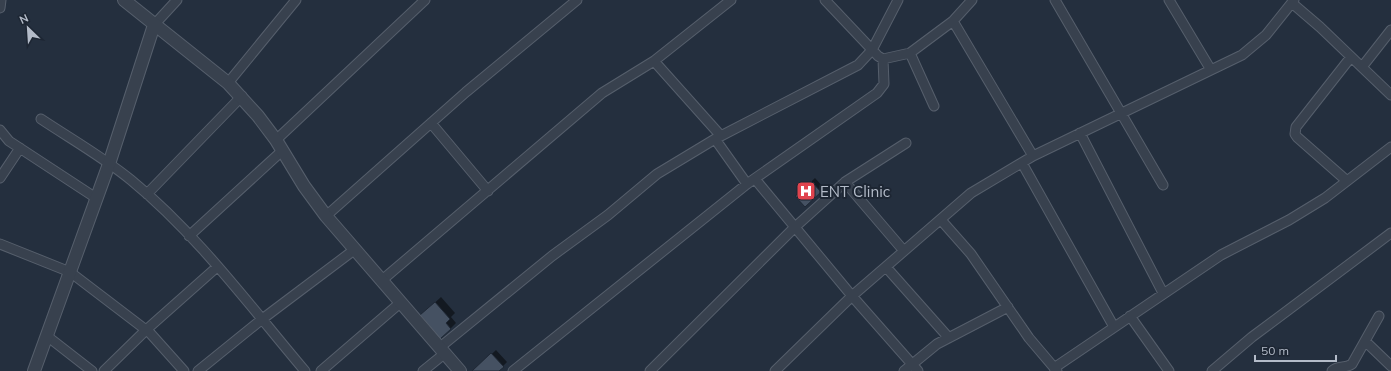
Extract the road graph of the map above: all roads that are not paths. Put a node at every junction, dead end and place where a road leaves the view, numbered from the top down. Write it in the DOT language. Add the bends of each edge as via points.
graph roads {
  1 [pos="1,0"];
  2 [pos="124,0"];
  3 [pos="177,0"];
  4 [pos="296,0"];
  5 [pos="425,0"];
  6 [pos="577,0"];
  7 [pos="731,0"];
  8 [pos="825,0"];
  9 [pos="898,0"];
  10 [pos="972,0"];
  11 [pos="1055,0"];
  12 [pos="1169,0"];
  13 [pos="1293,2"];
  14 [pos="0,8"];
  15 [pos="953,21"];
  16 [pos="154,25"];
  17 [pos="1391,30"];
  18 [pos="872,50"];
  19 [pos="910,53"];
  20 [pos="1351,57"];
  21 [pos="883,59"];
  22 [pos="654,61"];
  23 [pos="1362,67"];
  24 [pos="1211,70"];
  25 [pos="228,83"];
  26 [pos="1391,95"];
  27 [pos="242,96"];
  28 [pos="934,106"];
  29 [pos="1121,113"];
  30 [pos="40,119"];
  31 [pos="431,123"];
  32 [pos="0,130"];
  33 [pos="1080,133"];
  34 [pos="718,137"];
  35 [pos="906,143"];
  36 [pos="279,145"];
  37 [pos="1391,147"];
  38 [pos="20,148"];
  39 [pos="1033,156"];
  40 [pos="1022,162"];
  41 [pos="109,164"];
  42 [pos="0,178"];
  43 [pos="1347,181"];
  44 [pos="751,182"];
  45 [pos="845,182"];
  46 [pos="1163,185"];
  47 [pos="488,191"];
  48 [pos="147,194"];
  49 [pos="96,198"];
  50 [pos="326,216"];
  51 [pos="940,220"];
  52 [pos="794,228"];
  53 [pos="1391,233"];
  54 [pos="189,236"];
  55 [pos="0,244"];
  56 [pos="354,250"];
  57 [pos="904,251"];
  58 [pos="217,267"];
  59 [pos="886,267"];
  60 [pos="70,272"];
  61 [pos="381,281"];
  62 [pos="1163,293"];
  63 [pos="852,296"];
  64 [pos="400,303"];
  65 [pos="1008,307"];
  66 [pos="1130,316"];
  67 [pos="1379,316"];
  68 [pos="261,320"];
  69 [pos="1114,327"];
  70 [pos="146,330"];
  71 [pos="47,336"];
  72 [pos="949,338"];
  73 [pos="1365,341"];
  74 [pos="441,351"];
  75 [pos="1391,366"];
  76 [pos="911,369"];
  77 [pos="1218,369"];
  78 [pos="1055,370"];
  79 [pos="34,371"];
  80 [pos="92,371"];
  81 [pos="104,371"];
  82 [pos="184,371"];
  83 [pos="198,371"];
  84 [pos="304,371"];
  85 [pos="321,371"];
  86 [pos="424,371"];
  87 [pos="460,371"];
  88 [pos="513,371"];
  89 [pos="650,371"];
  90 [pos="775,371"];
  91 [pos="1169,371"];
  92 [pos="1332,371"];
  1 -- 14 [label="street"];
  2 -- 16 [label="street"];
  3 -- 16 [label="street"];
  4 -- 25 [label="street"];
  5 -- 36 [label="street"];
  6 -- 31 [label="street"];
  7 -- 22 [label="street"];
  8 -- 18 [label="street"];
  9 -- 18 [label="street"];
  10 -- 15 [label="street"];
  11 -- 29 [label="street"];
  12 -- 24 [label="street"];
  13 -- 20 [label="street"];
  13 -- 24 [label="street" via="1255,47"];
  15 -- 19 [label="street"];
  15 -- 39 [label="street"];
  16 -- 25 [label="street"];
  16 -- 41 [label="street"];
  17 -- 23 [label="street"];
  18 -- 21 [label="street"];
  18 -- 34 [label="street" via="858,65"];
  19 -- 21 [label="street"];
  19 -- 28 [label="street"];
  20 -- 23 [label="street"];
  20 -- 43 [label="street" via="1295,130 1297,137"];
  21 -- 44 [label="street" via="884,84 877,93"];
  22 -- 34 [label="street"];
  22 -- 47 [label="street" via="602,93"];
  23 -- 26 [label="street"];
  24 -- 29 [label="street"];
  25 -- 27 [label="street"];
  27 -- 36 [label="street"];
  27 -- 48 [label="street"];
  29 -- 33 [label="street"];
  29 -- 46 [label="street"];
  30 -- 41 [label="street"];
  31 -- 47 [label="street"];
  31 -- 50 [label="street"];
  32 -- 38 [label="street"];
  33 -- 39 [label="street"];
  33 -- 62 [label="street"];
  34 -- 44 [label="street"];
  34 -- 74 [label="street" via="657,174 613,212 552,256"];
  35 -- 45 [label="street"];
  36 -- 50 [label="street"];
  36 -- 54 [label="street"];
  37 -- 43 [label="street"];
  38 -- 42 [label="street"];
  38 -- 49 [label="street"];
  39 -- 40 [label="street"];
  40 -- 51 [label="street" via="971,193"];
  40 -- 69 [label="street"];
  41 -- 48 [label="street"];
  41 -- 49 [label="street"];
  43 -- 62 [label="street" via="1306,210 1221,255"];
  44 -- 52 [label="street"];
  44 -- 88 [label="street"];
  45 -- 52 [label="street"];
  45 -- 57 [label="street"];
  47 -- 61 [label="street"];
  48 -- 54 [label="street"];
  49 -- 60 [label="street"];
  50 -- 56 [label="street"];
  51 -- 57 [label="street"];
  51 -- 65 [label="street" via="971,254"];
  52 -- 63 [label="street"];
  52 -- 89 [label="street"];
  53 -- 77 [label="street" via="1252,337"];
  54 -- 58 [label="street"];
  55 -- 60 [label="street"];
  56 -- 61 [label="street"];
  56 -- 68 [label="street"];
  57 -- 59 [label="street"];
  58 -- 68 [label="street"];
  58 -- 70 [label="street"];
  59 -- 63 [label="street"];
  59 -- 72 [label="street"];
  60 -- 70 [label="street"];
  60 -- 71 [label="street"];
  61 -- 64 [label="street"];
  62 -- 66 [label="street"];
  63 -- 76 [label="street"];
  63 -- 90 [label="street"];
  64 -- 74 [label="street"];
  64 -- 85 [label="street"];
  65 -- 72 [label="street"];
  65 -- 78 [label="street"];
  66 -- 69 [label="street"];
  66 -- 91 [label="street"];
  67 -- 73 [label="street"];
  68 -- 83 [label="street"];
  68 -- 84 [label="street"];
  69 -- 78 [label="street"];
  70 -- 81 [label="street"];
  70 -- 82 [label="street"];
  71 -- 79 [label="street"];
  71 -- 80 [label="street"];
  72 -- 76 [label="street" via="932,348"];
  73 -- 75 [label="street"];
  73 -- 92 [label="street" via="1352,364 1345,368 1336,367"];
  74 -- 86 [label="street"];
  74 -- 87 [label="street"];
}
